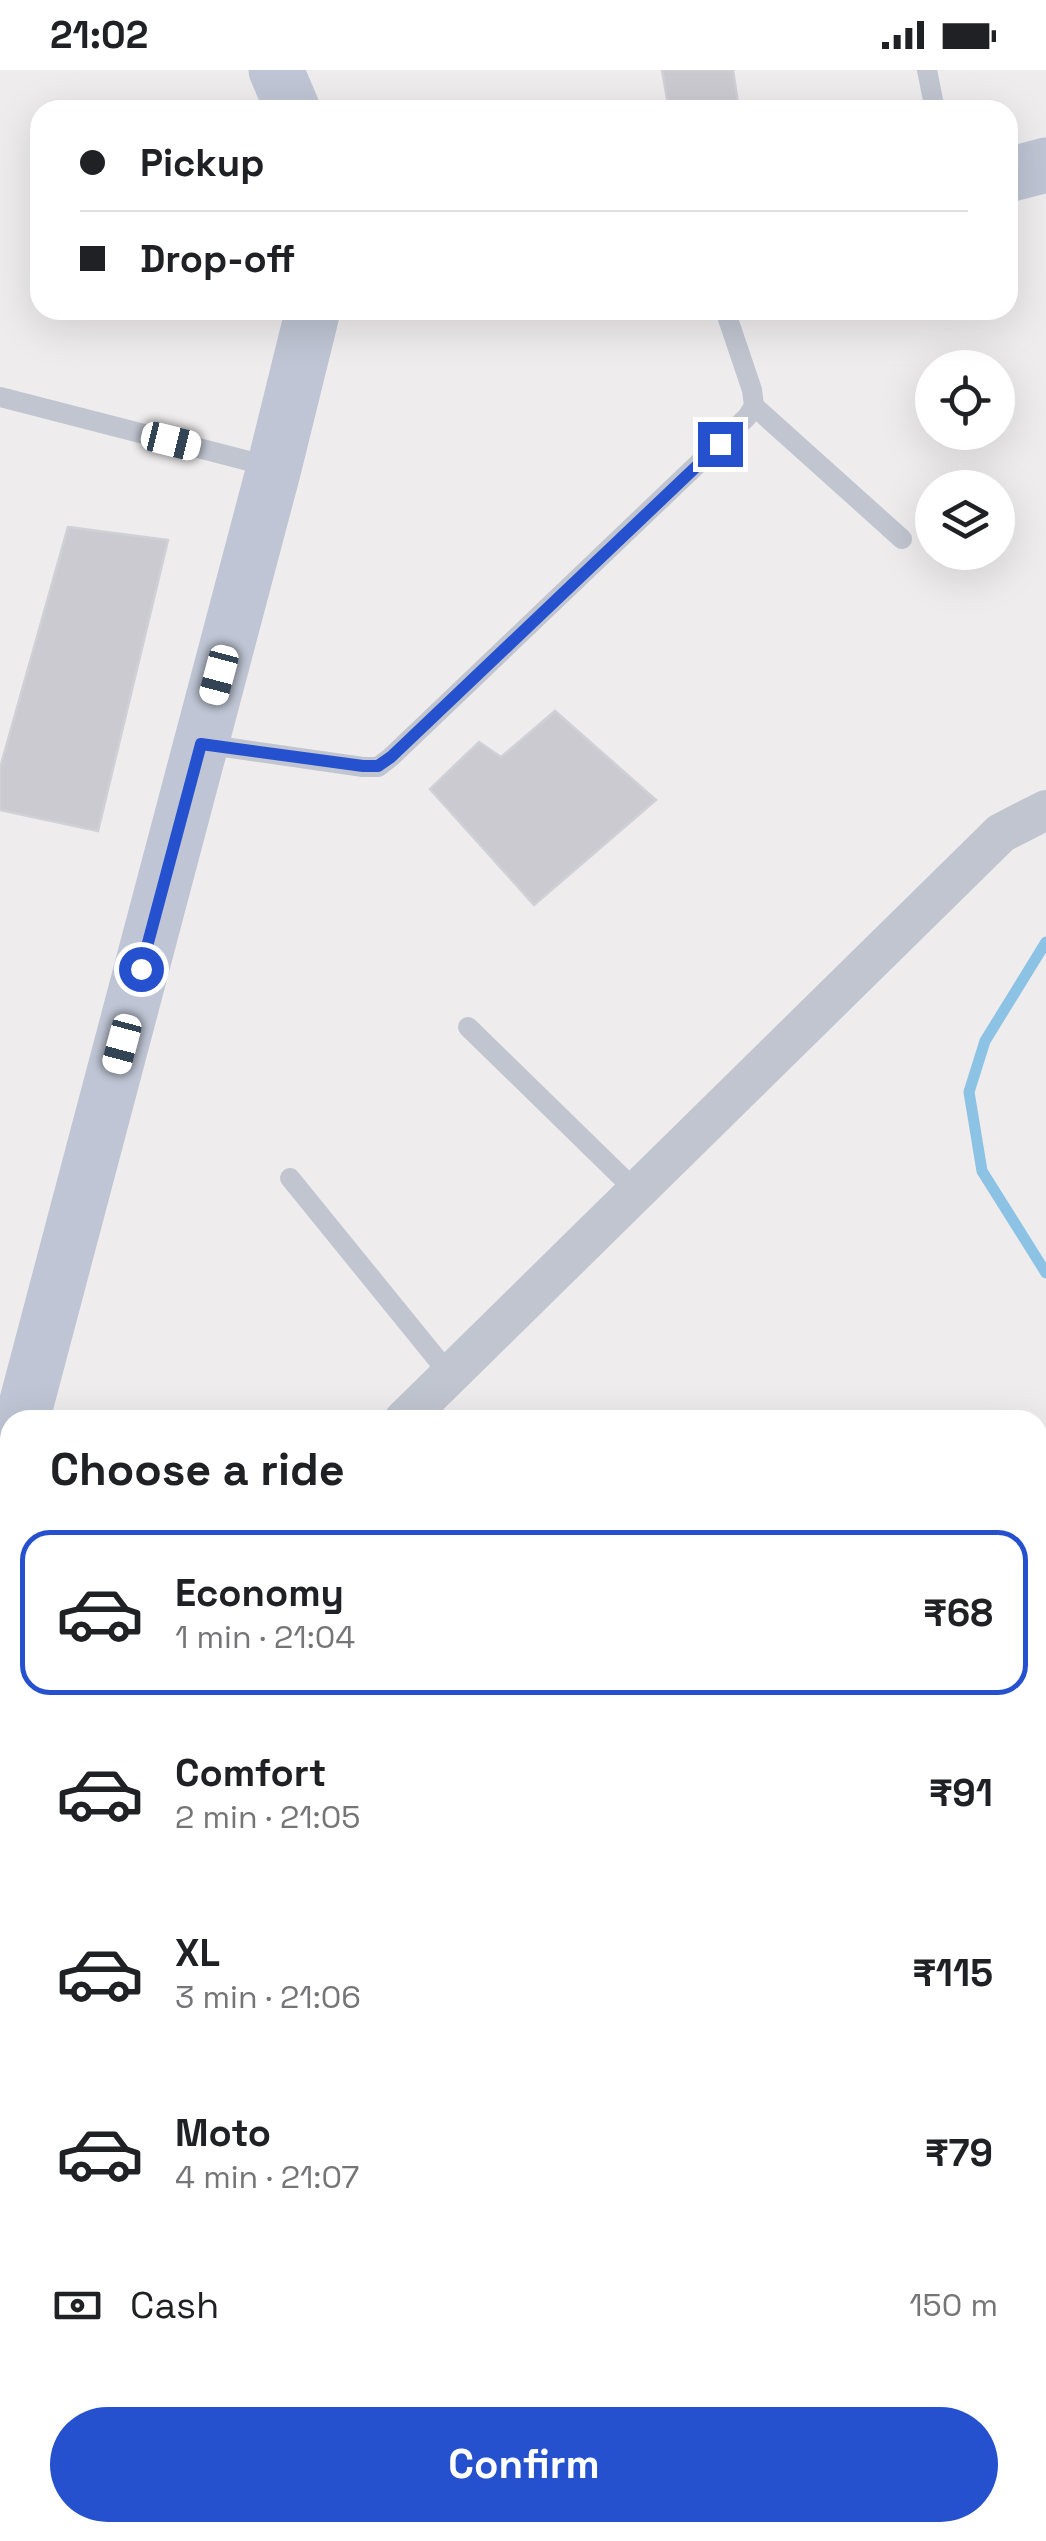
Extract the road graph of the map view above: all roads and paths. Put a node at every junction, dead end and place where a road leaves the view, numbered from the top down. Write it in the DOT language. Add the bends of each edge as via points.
graph roads {
  1 [pos="276,70"];
  2 [pos="928,70"];
  3 [pos="289,100"];
  4 [pos="933,100"];
  5 [pos="1046,165"];
  6 [pos="1018,172"];
  7 [pos="311,320"];
  8 [pos="728,320"];
  9 [pos="0,397"];
  10 [pos="754,406"];
  11 [pos="274,468"];
  12 [pos="902,540"];
  13 [pos="201,744"];
  14 [pos="1046,810"];
  15 [pos="468,1027"];
  16 [pos="290,1178"];
  17 [pos="637,1192"];
  18 [pos="450,1375"];
  19 [pos="25,1410"];
  20 [pos="414,1410"];
  1 -- 3 [label="street"];
  2 -- 4 [label="lane"];
  5 -- 6 [label="street"];
  7 -- 11 [label="street"];
  8 -- 10 [label="lane"];
  9 -- 11 [label="lane"];
  10 -- 12 [label="lane"];
  10 -- 13 [label="lane" via="378,766"];
  11 -- 13 [label="street"];
  13 -- 19 [label="street"];
  14 -- 17 [label="street" via="1001,833"];
  15 -- 17 [label="lane"];
  16 -- 18 [label="lane"];
  17 -- 18 [label="street"];
  18 -- 20 [label="street"];
}
